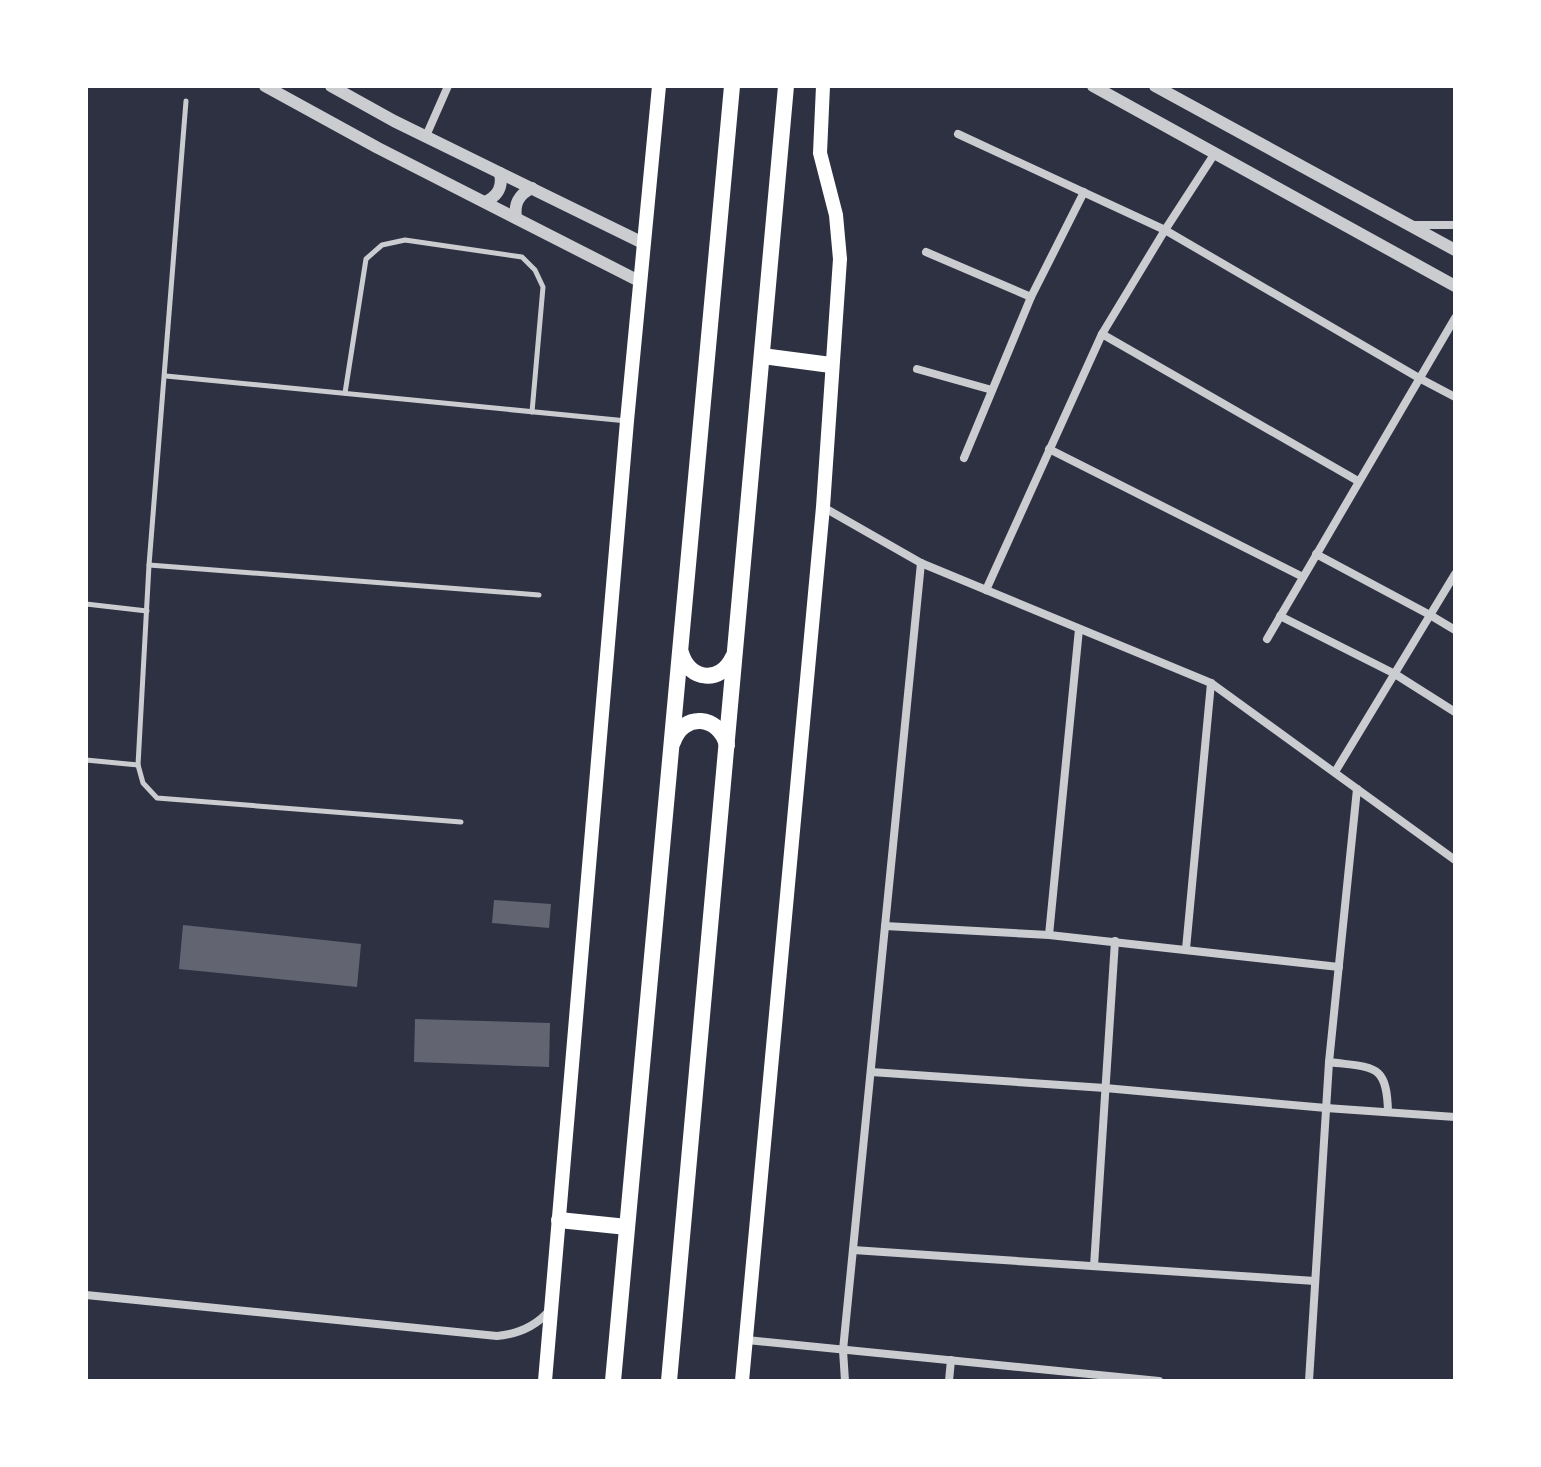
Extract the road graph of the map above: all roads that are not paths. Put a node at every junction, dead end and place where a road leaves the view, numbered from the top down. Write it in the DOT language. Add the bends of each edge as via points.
graph roads {
  1 [pos="265,86"];
  2 [pos="331,86"];
  3 [pos="448,86"];
  4 [pos="659,86"];
  5 [pos="732,86"];
  6 [pos="786,86"];
  7 [pos="823,86"];
  8 [pos="1093,86"];
  9 [pos="1155,86"];
  10 [pos="186,101"];
  11 [pos="958,134"];
  12 [pos="426,136"];
  13 [pos="1215,153"];
  14 [pos="500,173"];
  15 [pos="532,188"];
  16 [pos="1084,192"];
  17 [pos="485,202"];
  18 [pos="516,218"];
  19 [pos="1412,225"];
  20 [pos="1455,225"];
  21 [pos="1165,230"];
  22 [pos="643,243"];
  23 [pos="1455,250"];
  24 [pos="926,252"];
  25 [pos="639,281"];
  26 [pos="1455,286"];
  27 [pos="1031,297"];
  28 [pos="1455,318"];
  29 [pos="1102,334"];
  30 [pos="762,356"];
  31 [pos="831,365"];
  32 [pos="917,369"];
  33 [pos="166,376"];
  34 [pos="1419,378"];
  35 [pos="992,390"];
  36 [pos="345,393"];
  37 [pos="1455,397"];
  38 [pos="532,412"];
  39 [pos="627,421"];
  40 [pos="1049,449"];
  41 [pos="964,458"];
  42 [pos="1358,481"];
  43 [pos="823,507"];
  44 [pos="1316,554"];
  45 [pos="921,563"];
  46 [pos="149,565"];
  47 [pos="1455,574"];
  48 [pos="1303,577"];
  49 [pos="986,590"];
  50 [pos="539,595"];
  51 [pos="86,604"];
  52 [pos="147,611"];
  53 [pos="1430,615"];
  54 [pos="1280,616"];
  55 [pos="1079,629"];
  56 [pos="1455,630"];
  57 [pos="1267,639"];
  58 [pos="680,647"];
  59 [pos="734,656"];
  60 [pos="1395,674"];
  61 [pos="1211,683"];
  62 [pos="1455,712"];
  63 [pos="673,744"];
  64 [pos="727,750"];
  65 [pos="86,760"];
  66 [pos="138,765"];
  67 [pos="1335,772"];
  68 [pos="1357,789"];
  69 [pos="461,822"];
  70 [pos="1455,860"];
  71 [pos="885,926"];
  72 [pos="1049,935"];
  73 [pos="1115,941"];
  74 [pos="1186,949"];
  75 [pos="1339,967"];
  76 [pos="1329,1062"];
  77 [pos="871,1072"];
  78 [pos="1105,1088"];
  79 [pos="1326,1108"];
  80 [pos="1388,1112"];
  81 [pos="1455,1117"];
  82 [pos="559,1220"];
  83 [pos="627,1227"];
  84 [pos="853,1250"];
  85 [pos="1094,1266"];
  86 [pos="1315,1281"];
  87 [pos="86,1295"];
  88 [pos="552,1307"];
  89 [pos="747,1340"];
  90 [pos="843,1350"];
  91 [pos="951,1360"];
  92 [pos="1046,1370"];
  93 [pos="545,1381"];
  94 [pos="613,1381"];
  95 [pos="669,1381"];
  96 [pos="742,1381"];
  97 [pos="845,1381"];
  98 [pos="949,1381"];
  99 [pos="1045,1381"];
  100 [pos="1159,1381"];
  101 [pos="1309,1381"];
  1 -- 17 [label="street"];
  2 -- 12 [label="street"];
  3 -- 12 [label="street"];
  4 -- 22 [label="main road"];
  5 -- 58 [label="highway"];
  6 -- 30 [label="highway"];
  7 -- 31 [label="main road" via="820,153 836,215 840,259"];
  8 -- 13 [label="street"];
  9 -- 19 [label="street"];
  10 -- 33 [label="lane"];
  11 -- 16 [label="street"];
  12 -- 14 [label="street"];
  13 -- 21 [label="street"];
  13 -- 26 [label="street"];
  14 -- 15 [label="street"];
  14 -- 17 [label="street" via="500,187"];
  15 -- 18 [label="street" via="516,203"];
  15 -- 22 [label="street"];
  16 -- 21 [label="street"];
  16 -- 27 [label="street"];
  17 -- 18 [label="street"];
  18 -- 25 [label="street"];
  19 -- 20 [label="street"];
  19 -- 23 [label="street"];
  21 -- 29 [label="street"];
  21 -- 34 [label="street"];
  22 -- 25 [label="main road"];
  24 -- 27 [label="street"];
  25 -- 39 [label="main road"];
  27 -- 35 [label="street"];
  28 -- 34 [label="street"];
  29 -- 40 [label="street"];
  29 -- 42 [label="street"];
  30 -- 31 [label="highway"];
  30 -- 59 [label="highway"];
  31 -- 43 [label="main road"];
  32 -- 35 [label="street"];
  33 -- 36 [label="lane"];
  33 -- 46 [label="lane"];
  34 -- 37 [label="street"];
  34 -- 42 [label="street"];
  35 -- 41 [label="street"];
  36 -- 38 [label="lane"];
  36 -- 38 [label="lane" via="366,259 382,245 405,240 522,257 535,270 543,287"];
  38 -- 39 [label="lane"];
  39 -- 82 [label="main road"];
  40 -- 48 [label="street"];
  40 -- 49 [label="street"];
  42 -- 44 [label="street"];
  43 -- 45 [label="street"];
  43 -- 89 [label="main road"];
  44 -- 48 [label="street"];
  44 -- 53 [label="street"];
  45 -- 49 [label="street"];
  45 -- 71 [label="street"];
  46 -- 50 [label="lane"];
  46 -- 52 [label="lane"];
  47 -- 53 [label="street"];
  48 -- 54 [label="street"];
  49 -- 55 [label="street"];
  51 -- 52 [label="lane"];
  52 -- 66 [label="lane"];
  53 -- 56 [label="street"];
  53 -- 60 [label="street"];
  54 -- 57 [label="street"];
  54 -- 60 [label="street"];
  55 -- 61 [label="street"];
  55 -- 72 [label="street"];
  58 -- 59 [label="highway" via="689,669 703,676 726,669"];
  58 -- 63 [label="highway"];
  59 -- 64 [label="highway"];
  60 -- 62 [label="street"];
  60 -- 67 [label="street"];
  61 -- 67 [label="street"];
  61 -- 74 [label="street"];
  63 -- 64 [label="highway" via="681,728 707,722 722,733"];
  63 -- 83 [label="highway"];
  64 -- 95 [label="highway"];
  65 -- 66 [label="lane"];
  66 -- 69 [label="lane" via="143,783 157,798"];
  67 -- 68 [label="street"];
  68 -- 70 [label="street"];
  68 -- 75 [label="street"];
  71 -- 72 [label="street"];
  71 -- 77 [label="street"];
  72 -- 73 [label="street"];
  73 -- 74 [label="street"];
  73 -- 78 [label="street"];
  74 -- 75 [label="street"];
  75 -- 76 [label="street"];
  76 -- 79 [label="street"];
  76 -- 80 [label="street" via="1377,1072 1386,1085"];
  77 -- 78 [label="street"];
  77 -- 84 [label="street"];
  78 -- 79 [label="street"];
  78 -- 85 [label="street"];
  79 -- 80 [label="street"];
  79 -- 86 [label="street"];
  80 -- 81 [label="street"];
  82 -- 83 [label="highway"];
  82 -- 88 [label="main road"];
  83 -- 94 [label="highway"];
  84 -- 85 [label="street"];
  84 -- 90 [label="street"];
  85 -- 86 [label="street"];
  86 -- 101 [label="street"];
  87 -- 88 [label="street" via="497,1336 534,1325"];
  88 -- 93 [label="main road"];
  89 -- 90 [label="street"];
  89 -- 96 [label="main road"];
  90 -- 91 [label="street"];
  90 -- 97 [label="street"];
  91 -- 92 [label="street"];
  91 -- 98 [label="street"];
  92 -- 99 [label="street"];
  92 -- 100 [label="street"];
}
